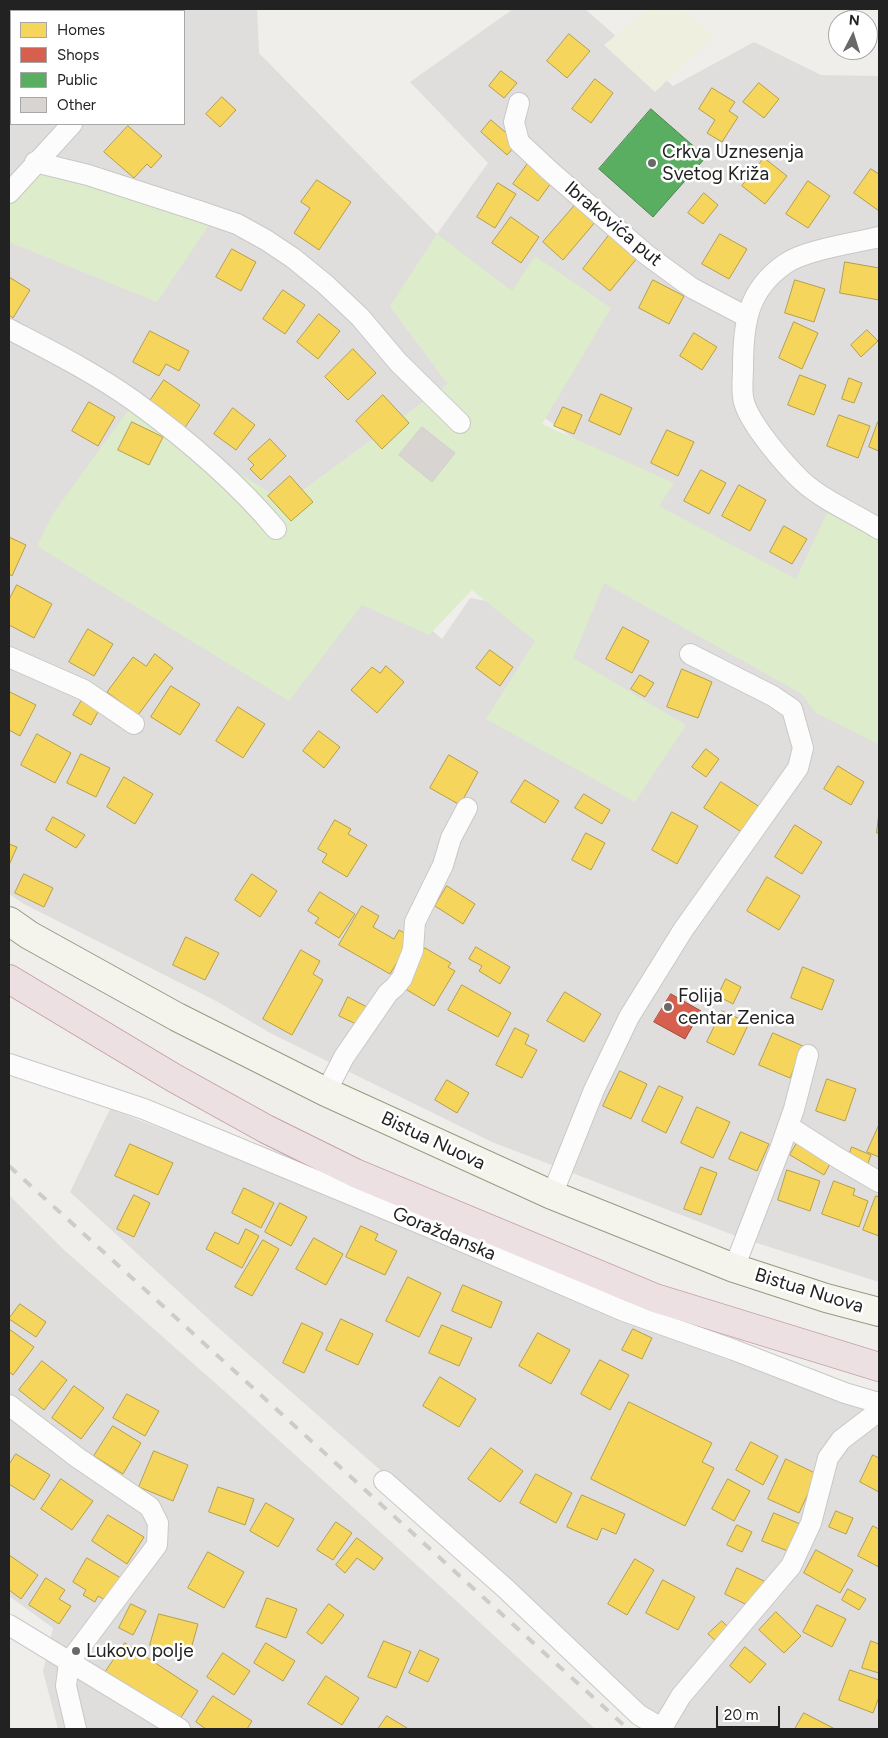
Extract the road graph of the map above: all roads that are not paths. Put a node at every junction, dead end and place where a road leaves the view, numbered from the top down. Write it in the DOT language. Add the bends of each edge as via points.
graph roads {
  1 [pos="519,103"];
  2 [pos="71,125"];
  3 [pos="23,169"];
  4 [pos="9,193"];
  5 [pos="879,237"];
  6 [pos="747,317"];
  7 [pos="9,329"];
  8 [pos="460,423"];
  9 [pos="276,529"];
  10 [pos="879,529"];
  11 [pos="690,654"];
  12 [pos="9,657"];
  13 [pos="134,724"];
  14 [pos="467,808"];
  15 [pos="9,921"];
  16 [pos="9,979"];
  17 [pos="808,1055"];
  18 [pos="9,1064"];
  19 [pos="326,1092"];
  20 [pos="788,1126"];
  21 [pos="879,1182"];
  22 [pos="552,1195"];
  23 [pos="734,1268"];
  24 [pos="879,1312"];
  25 [pos="879,1367"];
  26 [pos="879,1402"];
  27 [pos="9,1405"];
  28 [pos="879,1411"];
  29 [pos="384,1481"];
  30 [pos="9,1625"];
  31 [pos="69,1662"];
  32 [pos="76,1729"];
  33 [pos="180,1729"];
  34 [pos="662,1729"];
  1 -- 6 [label="street, Ibrakovića put" via="514,122 519,142 647,255 692,288"];
  2 -- 3 [label="street"];
  3 -- 4 [label="street"];
  3 -- 8 [label="street" via="88,175 237,224 266,240 326,284"];
  5 -- 6 [label="street" via="814,252 786,263 763,282"];
  6 -- 10 [label="street" via="742,388 749,413 803,482"];
  7 -- 9 [label="street" via="134,400 202,455 258,507"];
  11 -- 22 [label="street" via="774,696 792,709 803,748 798,768 683,930 628,1017 594,1090"];
  12 -- 13 [label="street" via="84,690"];
  14 -- 19 [label="street" via="415,922 413,950 402,978 344,1057"];
  15 -- 19 [label="street, Bistua Nuova" via="177,1017"];
  16 -- 25 [label="highway" via="174,1078 355,1173 655,1298"];
  17 -- 20 [label="street"];
  18 -- 26 [label="street, Goraždanska" via="144,1110 624,1311 845,1393"];
  19 -- 22 [label="street, Bistua Nuova"];
  20 -- 21 [label="street"];
  20 -- 23 [label="street"];
  22 -- 23 [label="street, Bistua Nuova"];
  23 -- 24 [label="street, Bistua Nuova"];
  27 -- 31 [label="street" via="150,1507 158,1523 157,1545"];
  28 -- 34 [label="street" via="841,1440 828,1458 811,1523 791,1566 681,1696"];
  29 -- 34 [label="street" via="505,1588 639,1715"];
  30 -- 31 [label="street"];
  31 -- 32 [label="street" via="66,1686"];
  31 -- 33 [label="street"];
}
